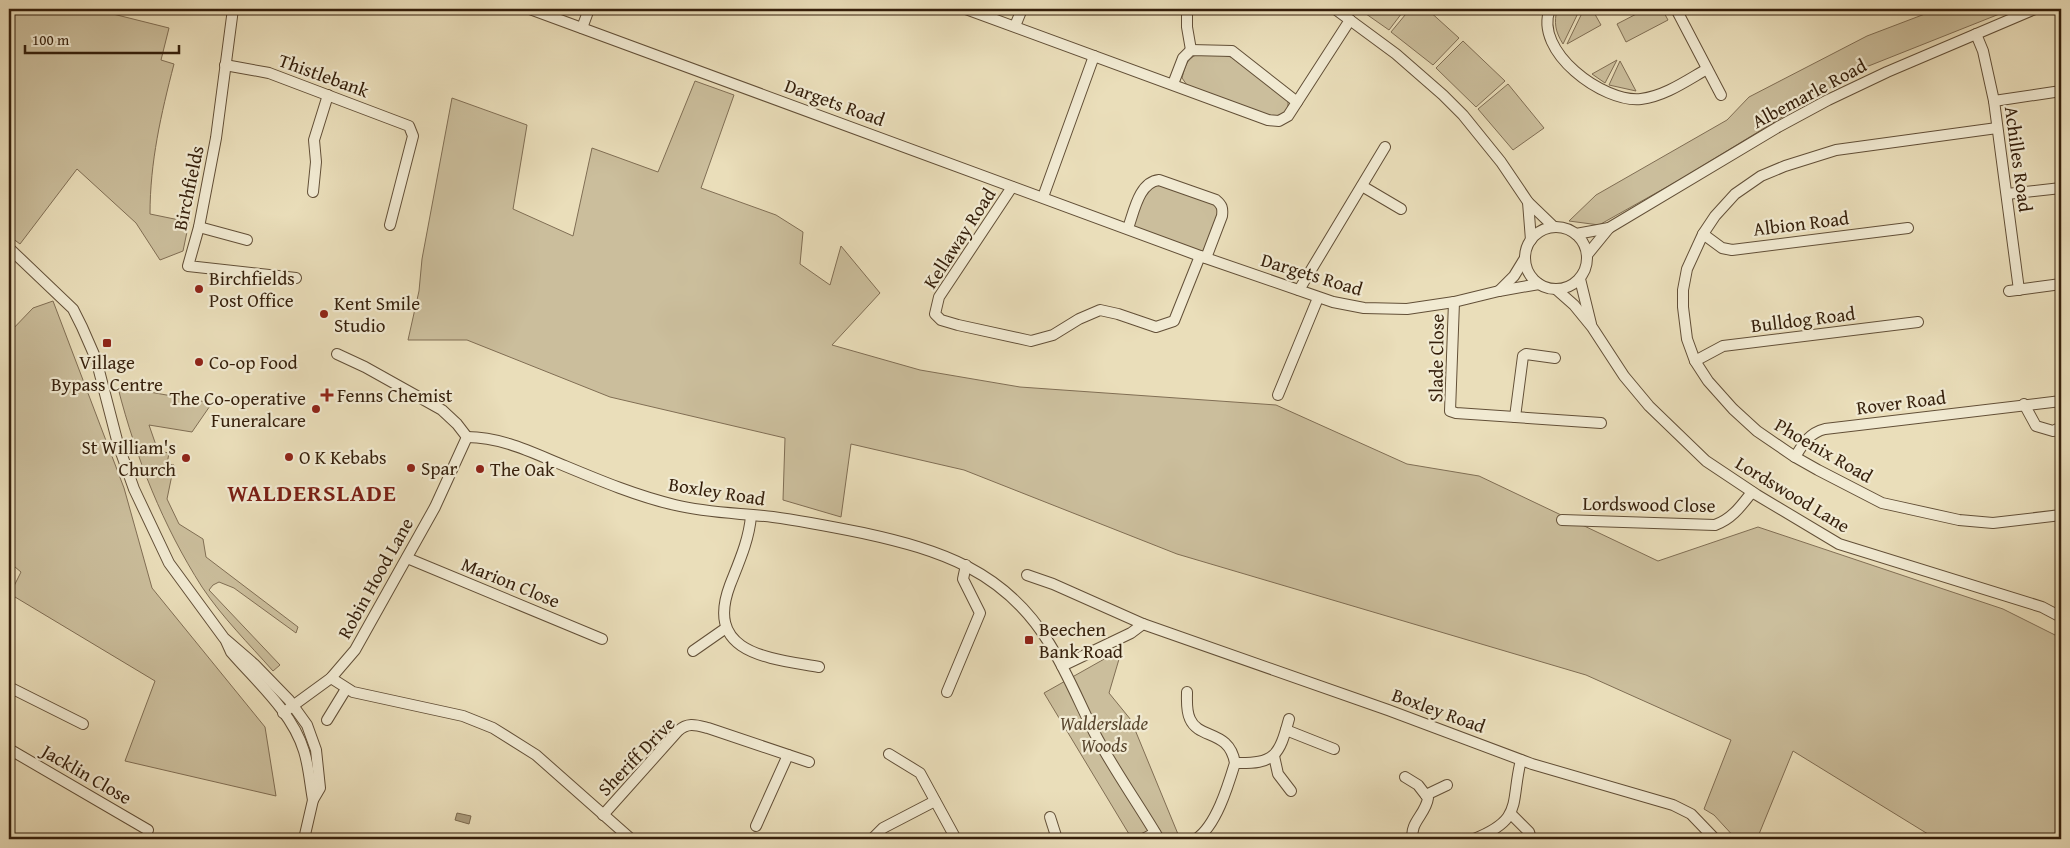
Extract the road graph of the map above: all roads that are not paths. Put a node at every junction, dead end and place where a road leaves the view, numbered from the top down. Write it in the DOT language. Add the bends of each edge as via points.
graph roads {
  1 [pos="233,9"];
  2 [pos="530,9"];
  3 [pos="589,9"];
  4 [pos="966,9"];
  5 [pos="1022,9"];
  6 [pos="1188,9"];
  7 [pos="1335,9"];
  8 [pos="1550,9"];
  9 [pos="1676,9"];
  10 [pos="2035,9"];
  11 [pos="1350,20"];
  12 [pos="1016,26"];
  13 [pos="582,28"];
  14 [pos="1976,34"];
  15 [pos="1191,50"];
  16 [pos="1094,56"];
  17 [pos="225,65"];
  18 [pos="1707,69"];
  19 [pos="1173,84"];
  20 [pos="2061,91"];
  21 [pos="328,95"];
  22 [pos="1721,95"];
  23 [pos="1994,101"];
  24 [pos="1297,102"];
  25 [pos="1996,128"];
  26 [pos="1385,147"];
  27 [pos="1012,186"];
  28 [pos="1362,186"];
  29 [pos="2061,188"];
  30 [pos="313,192"];
  31 [pos="2007,194"];
  32 [pos="1042,197"];
  33 [pos="1528,202"];
  34 [pos="1401,209"];
  35 [pos="390,226"];
  36 [pos="199,227"];
  37 [pos="1554,227"];
  38 [pos="1128,228"];
  39 [pos="1609,228"];
  40 [pos="1908,228"];
  41 [pos="1576,234"];
  42 [pos="1703,234"];
  43 [pos="247,240"];
  44 [pos="1531,240"];
  45 [pos="9,248"];
  46 [pos="1587,254"];
  47 [pos="1203,257"];
  48 [pos="1525,258"];
  49 [pos="296,278"];
  50 [pos="1580,279"];
  51 [pos="1539,284"];
  52 [pos="2061,284"];
  53 [pos="1299,290"];
  54 [pos="1557,290"];
  55 [pos="1499,291"];
  56 [pos="1318,298"];
  57 [pos="1454,302"];
  58 [pos="1918,322"];
  59 [pos="1592,327"];
  60 [pos="337,354"];
  61 [pos="1555,358"];
  62 [pos="1695,361"];
  63 [pos="1278,395"];
  64 [pos="2061,401"];
  65 [pos="2024,404"];
  66 [pos="1515,417"];
  67 [pos="1601,423"];
  68 [pos="2061,427"];
  69 [pos="466,437"];
  70 [pos="1795,457"];
  71 [pos="1752,492"];
  72 [pos="2061,515"];
  73 [pos="751,516"];
  74 [pos="1562,520"];
  75 [pos="407,558"];
  76 [pos="966,565"];
  77 [pos="1027,574"];
  78 [pos="2061,617"];
  79 [pos="1143,624"];
  80 [pos="726,628"];
  81 [pos="224,638"];
  82 [pos="602,639"];
  83 [pos="693,651"];
  84 [pos="819,666"];
  85 [pos="1062,666"];
  86 [pos="331,678"];
  87 [pos="9,687"];
  88 [pos="346,689"];
  89 [pos="947,692"];
  90 [pos="1187,692"];
  91 [pos="294,706"];
  92 [pos="283,713"];
  93 [pos="327,720"];
  94 [pos="1289,720"];
  95 [pos="83,724"];
  96 [pos="1286,730"];
  97 [pos="9,749"];
  98 [pos="1334,749"];
  99 [pos="889,754"];
  100 [pos="788,755"];
  101 [pos="1274,756"];
  102 [pos="1521,760"];
  103 [pos="809,762"];
  104 [pos="1235,763"];
  105 [pos="1405,777"];
  106 [pos="1447,785"];
  107 [pos="1291,791"];
  108 [pos="1426,795"];
  109 [pos="313,800"];
  110 [pos="935,801"];
  111 [pos="1511,814"];
  112 [pos="604,815"];
  113 [pos="1050,817"];
  114 [pos="756,826"];
  115 [pos="148,830"];
  116 [pos="1157,836"];
  117 [pos="1203,837"];
  118 [pos="304,839"];
  119 [pos="631,839"];
  120 [pos="872,839"];
  121 [pos="956,839"];
  122 [pos="1058,839"];
  123 [pos="1143,839"];
  124 [pos="1413,839"];
  125 [pos="1474,839"];
  126 [pos="1531,839"];
  127 [pos="1715,839"];
  1 -- 17 [label="street, Birchfields"];
  2 -- 13 [label="street, Dargets Road"];
  3 -- 13 [label="street"];
  4 -- 12 [label="street"];
  5 -- 12 [label="street"];
  6 -- 15 [label="street"];
  7 -- 11 [label="street"];
  8 -- 18 [label="street" via="1548,32 1557,50 1579,74 1604,92 1640,99 1663,94"];
  9 -- 18 [label="street"];
  10 -- 14 [label="street, Albemarle Road"];
  11 -- 24 [label="street"];
  11 -- 33 [label="street" via="1443,95 1502,162"];
  12 -- 16 [label="street"];
  13 -- 27 [label="street, Dargets Road"];
  14 -- 23 [label="street, Achilles Road"];
  14 -- 39 [label="street, Albemarle Road" via="1828,100"];
  15 -- 19 [label="street" via="1183,58"];
  15 -- 24 [label="street" via="1232,51"];
  16 -- 19 [label="street"];
  16 -- 32 [label="street"];
  17 -- 21 [label="street, Thistlebank" via="269,73"];
  17 -- 36 [label="street, Birchfields" via="216,138"];
  18 -- 22 [label="street"];
  19 -- 24 [label="street" via="1268,120 1279,121 1288,116"];
  20 -- 23 [label="street"];
  21 -- 30 [label="street" via="314,140"];
  21 -- 35 [label="street, Thistlebank" via="409,126 413,136"];
  23 -- 25 [label="street, Achilles Road"];
  25 -- 31 [label="street, Achilles Road"];
  25 -- 42 [label="street, Phoenix Road" via="1836,150 1786,166 1761,176 1735,194"];
  26 -- 28 [label="street"];
  27 -- 32 [label="street, Dargets Road"];
  27 -- 47 [label="street, Kellaway Road" via="939,297 935,314 941,320 1031,341 1053,335 1100,310 1156,327 1174,321"];
  28 -- 34 [label="street"];
  28 -- 53 [label="street"];
  29 -- 31 [label="street"];
  31 -- 52 [label="street, Achilles Road" via="2014,291"];
  32 -- 38 [label="street, Dargets Road"];
  33 -- 37 [label="street"];
  33 -- 44 [label="street"];
  36 -- 43 [label="street"];
  36 -- 49 [label="street, Birchfields" via="188,266"];
  37 -- 41 [label="street" via="1566,228"];
  37 -- 44 [label="street" via="1541,231"];
  38 -- 47 [label="street, Dargets Road"];
  38 -- 47 [label="street" via="1143,189 1152,181 1158,180 1216,200 1221,205 1222,216"];
  39 -- 41 [label="street, Albemarle Road"];
  39 -- 46 [label="street, Albemarle Road"];
  40 -- 42 [label="street, Albion Road" via="1732,250 1722,248"];
  41 -- 46 [label="street" via="1584,243"];
  42 -- 62 [label="street, Phoenix Road" via="1687,269 1683,290 1687,339"];
  44 -- 48 [label="street"];
  45 -- 81 [label="street" via="73,309 96,359 118,444 142,507 169,563"];
  46 -- 50 [label="street"];
  47 -- 53 [label="street, Dargets Road"];
  48 -- 51 [label="street" via="1527,268"];
  48 -- 55 [label="street"];
  50 -- 54 [label="street"];
  50 -- 59 [label="street, Lordswood Lane"];
  51 -- 54 [label="street, Lordswood Lane"];
  51 -- 55 [label="street, Dargets Road"];
  53 -- 56 [label="street, Dargets Road"];
  54 -- 59 [label="street, Lordswood Lane"];
  55 -- 57 [label="street, Dargets Road"];
  56 -- 57 [label="street, Dargets Road" via="1385,309"];
  56 -- 63 [label="street"];
  57 -- 66 [label="street, Slade Close" via="1450,410"];
  58 -- 62 [label="street, Bulldog Road" via="1723,346"];
  59 -- 71 [label="street, Lordswood Lane" via="1624,376 1649,406 1706,461"];
  60 -- 69 [label="street" via="442,410"];
  61 -- 66 [label="street" via="1523,356"];
  62 -- 70 [label="street, Phoenix Road" via="1733,409 1757,431"];
  64 -- 65 [label="street, Rover Road"];
  65 -- 68 [label="street" via="2036,426 2053,431"];
  65 -- 70 [label="street, Rover Road" via="1816,431"];
  66 -- 67 [label="street, Slade Close"];
  69 -- 73 [label="street, Boxley Road" via="488,438 517,446 658,500 694,509"];
  69 -- 75 [label="street, Robin Hood Lane" via="448,482"];
  70 -- 72 [label="street, Phoenix Road" via="1882,503 1959,520 1993,523"];
  71 -- 74 [label="street, Lordswood Close" via="1736,513 1715,525"];
  71 -- 78 [label="street, Lordswood Lane" via="1839,544 2042,607"];
  73 -- 76 [label="street, Boxley Road" via="912,544"];
  73 -- 80 [label="street" via="747,539 725,602"];
  75 -- 82 [label="street, Marion Close"];
  75 -- 86 [label="street, Robin Hood Lane" via="355,650"];
  76 -- 85 [label="street" via="1014,598 1037,625"];
  76 -- 89 [label="street" via="962,579 980,613"];
  77 -- 79 [label="street, Boxley Road"];
  79 -- 85 [label="street"];
  79 -- 102 [label="street, Boxley Road"];
  80 -- 83 [label="street"];
  80 -- 84 [label="street" via="741,647 766,656"];
  81 -- 91 [label="street"];
  81 -- 92 [label="street" via="231,652"];
  85 -- 116 [label="street" via="1095,734"];
  86 -- 88 [label="street"];
  86 -- 91 [label="street, Robin Hood Lane"];
  87 -- 95 [label="street"];
  88 -- 93 [label="street"];
  88 -- 112 [label="street" via="463,716 493,728 536,755"];
  90 -- 104 [label="street" via="1192,724 1224,742"];
  91 -- 92 [label="street, Robin Hood Lane"];
  91 -- 109 [label="street" via="307,725 316,750 320,788"];
  92 -- 109 [label="street" via="304,751"];
  94 -- 96 [label="street"];
  96 -- 98 [label="street"];
  96 -- 101 [label="street"];
  97 -- 115 [label="street, Jacklin Close"];
  99 -- 110 [label="street" via="920,773"];
  100 -- 103 [label="street, Sheriff Drive"];
  100 -- 112 [label="street, Sheriff Drive" via="695,724 687,725 678,731"];
  100 -- 114 [label="street"];
  101 -- 104 [label="street" via="1258,762"];
  101 -- 107 [label="street" via="1278,774"];
  102 -- 111 [label="street"];
  102 -- 127 [label="street, Boxley Road" via="1682,808"];
  104 -- 117 [label="street" via="1214,819"];
  105 -- 108 [label="street"];
  106 -- 108 [label="street"];
  108 -- 124 [label="street" via="1427,803 1412,829"];
  109 -- 118 [label="street"];
  110 -- 120 [label="street" via="883,828"];
  110 -- 121 [label="street"];
  111 -- 125 [label="street" via="1494,830"];
  111 -- 126 [label="street" via="1529,832"];
  112 -- 119 [label="street"];
  113 -- 122 [label="street"];
  116 -- 123 [label="street"];
}
